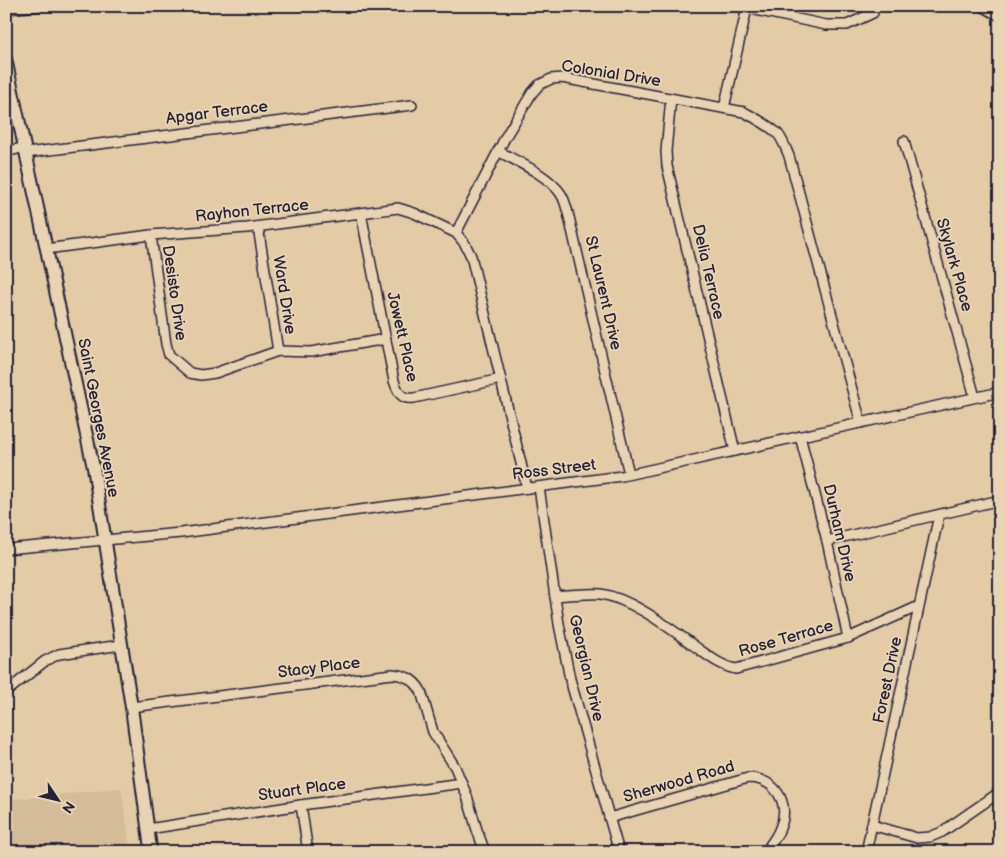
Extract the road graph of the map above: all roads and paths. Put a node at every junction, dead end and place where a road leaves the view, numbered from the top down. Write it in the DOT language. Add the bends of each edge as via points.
graph roads {
  1 [pos="39,6"];
  2 [pos="736,6"];
  3 [pos="982,6"];
  4 [pos="746,8"];
  5 [pos="6,9"];
  6 [pos="870,10"];
  7 [pos="1000,16"];
  8 [pos="6,61"];
  9 [pos="670,98"];
  10 [pos="412,105"];
  11 [pos="724,108"];
  12 [pos="904,141"];
  13 [pos="25,150"];
  14 [pos="6,152"];
  15 [pos="498,152"];
  16 [pos="361,213"];
  17 [pos="258,227"];
  18 [pos="456,233"];
  19 [pos="151,235"];
  20 [pos="46,249"];
  21 [pos="386,339"];
  22 [pos="278,351"];
  23 [pos="501,379"];
  24 [pos="1000,392"];
  25 [pos="975,397"];
  26 [pos="861,423"];
  27 [pos="800,436"];
  28 [pos="735,451"];
  29 [pos="630,474"];
  30 [pos="539,487"];
  31 [pos="527,488"];
  32 [pos="1000,500"];
  33 [pos="939,515"];
  34 [pos="105,540"];
  35 [pos="827,542"];
  36 [pos="6,549"];
  37 [pos="555,596"];
  38 [pos="919,606"];
  39 [pos="848,638"];
  40 [pos="122,645"];
  41 [pos="6,692"];
  42 [pos="131,707"];
  43 [pos="462,783"];
  44 [pos="1000,792"];
  45 [pos="301,805"];
  46 [pos="609,818"];
  47 [pos="872,826"];
  48 [pos="148,829"];
  49 [pos="151,852"];
  50 [pos="308,852"];
  51 [pos="485,852"];
  52 [pos="619,852"];
  53 [pos="765,852"];
  54 [pos="866,852"];
  1 -- 5 [label="street"];
  2 -- 4 [label="street"];
  3 -- 7 [label="street"];
  4 -- 6 [label="street" via="826,25 847,25"];
  4 -- 11 [label="street"];
  8 -- 13 [label="main road, Saint Georges Avenue"];
  9 -- 11 [label="street, Colonial Drive"];
  9 -- 15 [label="street, Colonial Drive" via="562,78 551,79 532,93"];
  9 -- 28 [label="street, Delia Terrace" via="667,166"];
  10 -- 13 [label="street, Apgar Terrace"];
  11 -- 26 [label="street, Colonial Drive" via="744,112 761,122 778,134 784,144"];
  12 -- 25 [label="street, Skylark Place"];
  13 -- 14 [label="street, Apgar Terrace"];
  13 -- 20 [label="main road, Saint Georges Avenue"];
  15 -- 18 [label="street, Colonial Drive"];
  15 -- 29 [label="street, St Laurent Drive" via="540,175 562,195 570,216"];
  16 -- 17 [label="street, Rayhon Terrace"];
  16 -- 18 [label="street, Rayhon Terrace" via="398,208"];
  16 -- 21 [label="street, Jowett Place"];
  17 -- 19 [label="street, Rayhon Terrace"];
  17 -- 22 [label="street, Ward Drive"];
  18 -- 23 [label="street" via="471,256"];
  19 -- 20 [label="street, Rayhon Terrace"];
  19 -- 22 [label="street, Desisto Drive" via="169,356 190,373 201,375"];
  20 -- 34 [label="main road, Saint Georges Avenue" via="94,470"];
  21 -- 22 [label="street, Ward Drive" via="311,352"];
  21 -- 23 [label="street, Jowett Place" via="394,381 397,389 408,399"];
  23 -- 31 [label="street"];
  24 -- 25 [label="street, Ross Street"];
  25 -- 26 [label="street, Ross Street"];
  26 -- 27 [label="street, Ross Street"];
  27 -- 28 [label="street, Ross Street"];
  27 -- 35 [label="street, Durham Drive"];
  28 -- 29 [label="street, Ross Street"];
  29 -- 30 [label="street, Ross Street"];
  30 -- 31 [label="street, Ross Street"];
  30 -- 37 [label="street, Georgian Drive"];
  31 -- 34 [label="street, Ross Street"];
  32 -- 33 [label="street"];
  33 -- 35 [label="street"];
  33 -- 38 [label="street, Forest Drive"];
  34 -- 36 [label="street, Ross Street"];
  34 -- 40 [label="main road, Saint Georges Avenue"];
  35 -- 39 [label="street, Durham Drive"];
  37 -- 39 [label="street, Rose Terrace" via="600,594 615,598 649,614 728,668 736,669"];
  37 -- 46 [label="street, Georgian Drive" via="570,680"];
  38 -- 39 [label="street, Rose Terrace"];
  38 -- 47 [label="street, Forest Drive"];
  40 -- 41 [label="street" via="59,654"];
  40 -- 42 [label="main road, Saint Georges Avenue"];
  42 -- 43 [label="street, Stacy Place" via="401,675 418,685 433,732"];
  42 -- 48 [label="main road, Saint Georges Avenue"];
  43 -- 45 [label="street, Stuart Place"];
  43 -- 51 [label="street, Stacy Place"];
  44 -- 47 [label="street" via="930,837 917,838"];
  45 -- 48 [label="street, Stuart Place"];
  45 -- 50 [label="street"];
  46 -- 52 [label="street, Georgian Drive"];
  46 -- 53 [label="street, Sherwood Road" via="757,778 774,788 783,803 781,827"];
  47 -- 54 [label="street, Forest Drive"];
  48 -- 49 [label="main road, Saint Georges Avenue"];
}
